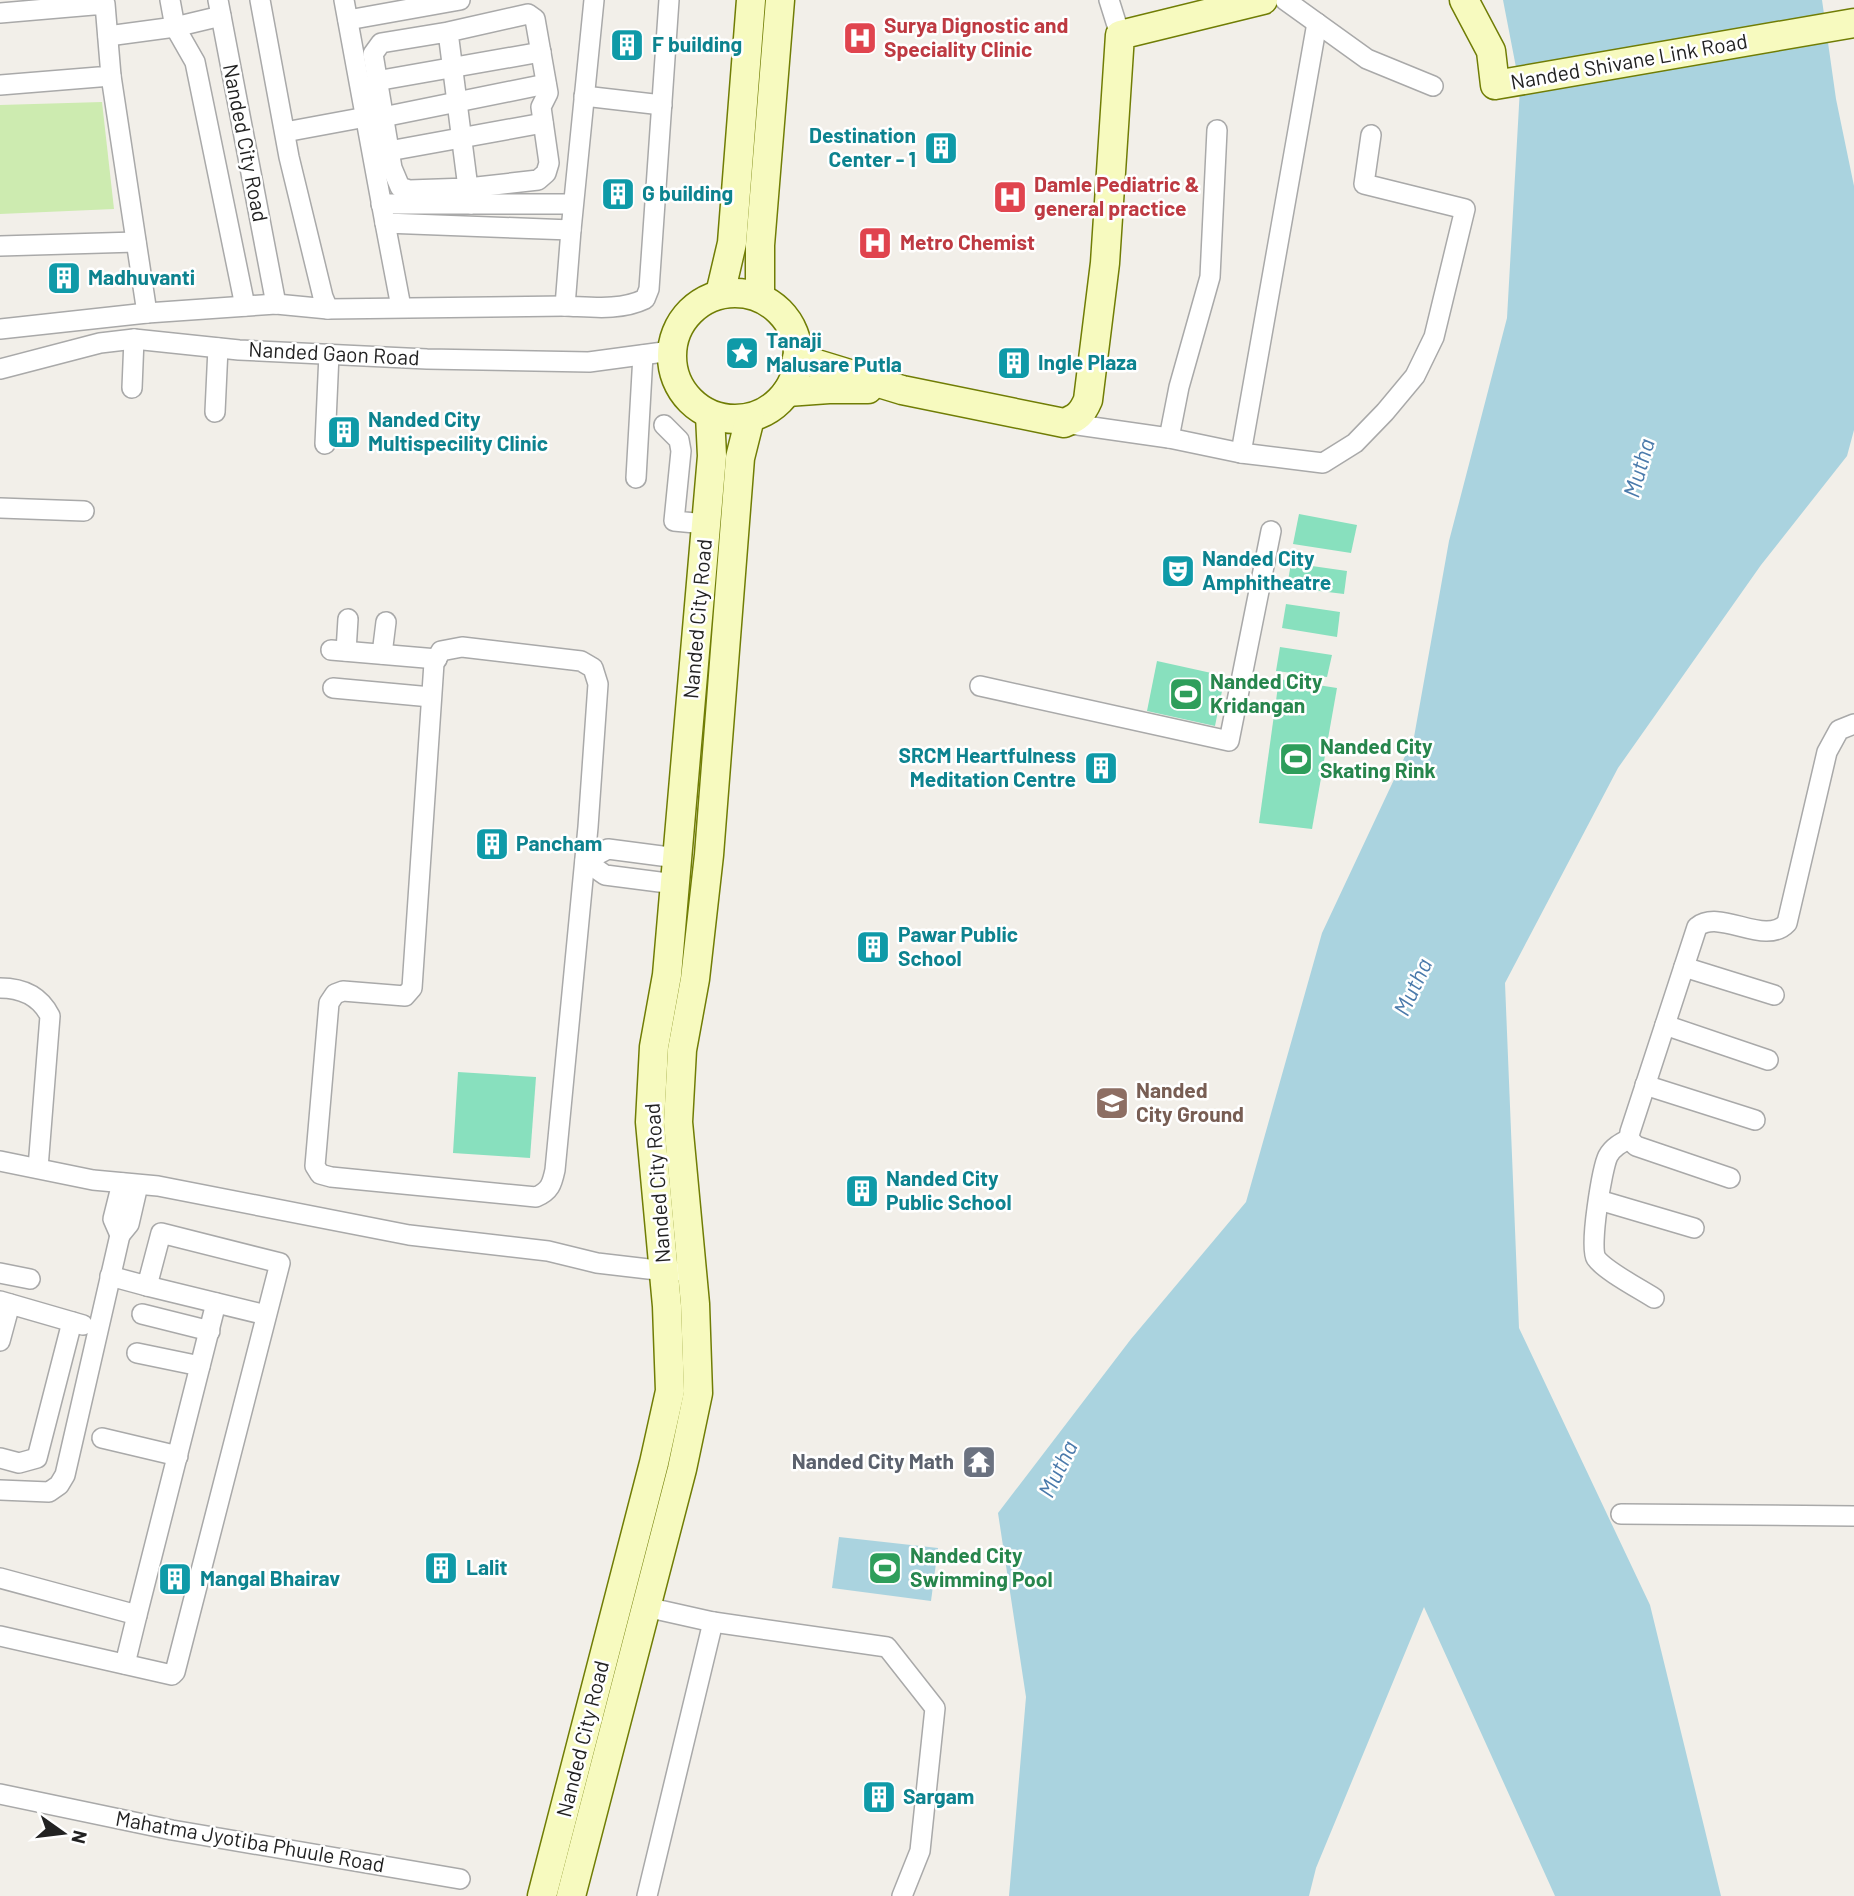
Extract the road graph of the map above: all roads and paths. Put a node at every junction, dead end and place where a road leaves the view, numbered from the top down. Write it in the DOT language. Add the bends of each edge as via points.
graph roads {
  1 [pos="170,0"];
  2 [pos="260,0"];
  3 [pos="344,0"];
  4 [pos="460,0"];
  5 [pos="594,0"];
  6 [pos="669,0"];
  7 [pos="751,0"];
  8 [pos="780,0"];
  9 [pos="1109,0"];
  10 [pos="1263,0"];
  11 [pos="1285,0"];
  12 [pos="1464,0"];
  13 [pos="104,2"];
  14 [pos="220,8"];
  15 [pos="0,13"];
  16 [pos="348,20"];
  17 [pos="1317,23"];
  18 [pos="1854,23"];
  19 [pos="175,27"];
  20 [pos="448,32"];
  21 [pos="1120,35"];
  22 [pos="108,36"];
  23 [pos="541,52"];
  24 [pos="452,66"];
  25 [pos="111,76"];
  26 [pos="376,81"];
  27 [pos="546,84"];
  28 [pos="0,85"];
  29 [pos="1433,86"];
  30 [pos="584,96"];
  31 [pos="457,103"];
  32 [pos="662,105"];
  33 [pos="374,117"];
  34 [pos="543,123"];
  35 [pos="1217,130"];
  36 [pos="285,132"];
  37 [pos="1371,135"];
  38 [pos="462,138"];
  39 [pos="389,151"];
  40 [pos="469,196"];
  41 [pos="573,204"];
  42 [pos="383,214"];
  43 [pos="571,230"];
  44 [pos="136,242"];
  45 [pos="0,246"];
  46 [pos="720,294"];
  47 [pos="274,295"];
  48 [pos="760,297"];
  49 [pos="244,306"];
  50 [pos="565,306"];
  51 [pos="401,307"];
  52 [pos="328,309"];
  53 [pos="147,313"];
  54 [pos="0,329"];
  55 [pos="134,339"];
  56 [pos="218,348"];
  57 [pos="671,351"];
  58 [pos="329,354"];
  59 [pos="643,355"];
  60 [pos="797,358"];
  61 [pos="0,369"];
  62 [pos="132,388"];
  63 [pos="902,390"];
  64 [pos="787,392"];
  65 [pos="215,412"];
  66 [pos="710,415"];
  67 [pos="750,418"];
  68 [pos="1064,423"];
  69 [pos="664,425"];
  70 [pos="1169,438"];
  71 [pos="325,444"];
  72 [pos="1241,453"];
  73 [pos="636,478"];
  74 [pos="0,508"];
  75 [pos="84,511"];
  76 [pos="706,524"];
  77 [pos="1271,531"];
  78 [pos="348,619"];
  79 [pos="386,622"];
  80 [pos="382,654"];
  81 [pos="437,659"];
  82 [pos="980,686"];
  83 [pos="333,688"];
  84 [pos="432,697"];
  85 [pos="1854,724"];
  86 [pos="585,861"];
  87 [pos="676,871"];
  88 [pos="1684,967"];
  89 [pos="0,988"];
  90 [pos="1774,995"];
  91 [pos="1665,1025"];
  92 [pos="1768,1060"];
  93 [pos="1645,1086"];
  94 [pos="1755,1120"];
  95 [pos="1629,1139"];
  96 [pos="0,1161"];
  97 [pos="38,1168"];
  98 [pos="1730,1178"];
  99 [pos="130,1184"];
  100 [pos="1599,1200"];
  101 [pos="1694,1228"];
  102 [pos="664,1271"];
  103 [pos="0,1273"];
  104 [pos="692,1273"];
  105 [pos="110,1276"];
  106 [pos="30,1279"];
  107 [pos="147,1286"];
  108 [pos="1654,1298"];
  109 [pos="5,1303"];
  110 [pos="216,1303"];
  111 [pos="142,1314"];
  112 [pos="266,1315"];
  113 [pos="72,1322"];
  114 [pos="98,1329"];
  115 [pos="210,1331"];
  116 [pos="0,1341"];
  117 [pos="137,1353"];
  118 [pos="201,1367"];
  119 [pos="102,1438"];
  120 [pos="178,1456"];
  121 [pos="0,1458"];
  122 [pos="0,1490"];
  123 [pos="1621,1514"];
  124 [pos="1854,1516"];
  125 [pos="0,1578"];
  126 [pos="646,1607"];
  127 [pos="137,1615"];
  128 [pos="713,1622"];
  129 [pos="0,1636"];
  130 [pos="125,1664"];
  131 [pos="0,1794"];
  132 [pos="460,1879"];
  133 [pos="542,1896"];
  134 [pos="571,1896"];
  135 [pos="647,1896"];
  136 [pos="902,1896"];
  1 -- 19 [label="street"];
  2 -- 36 [label="street"];
  3 -- 16 [label="street"];
  4 -- 16 [label="street"];
  5 -- 30 [label="street"];
  6 -- 32 [label="street"];
  7 -- 46 [label="street" via="732,243"];
  8 -- 48 [label="street"];
  9 -- 21 [label="street"];
  10 -- 21 [label="street"];
  11 -- 17 [label="street"];
  12 -- 18 [label="street, Nanded Shivane Link Road" via="1491,51 1495,85"];
  13 -- 15 [label="street"];
  13 -- 22 [label="street"];
  14 -- 19 [label="street"];
  14 -- 47 [label="street, Nanded City Road"];
  16 -- 33 [label="street"];
  17 -- 29 [label="street" via="1367,59"];
  17 -- 72 [label="street"];
  19 -- 22 [label="street"];
  19 -- 49 [label="street" via="195,62"];
  20 -- 23 [label="street" via="528,14 535,19"];
  20 -- 24 [label="street"];
  20 -- 26 [label="street" via="381,43 373,54"];
  21 -- 68 [label="street" via="1105,263 1088,400 1083,412"];
  22 -- 25 [label="street"];
  23 -- 24 [label="street"];
  23 -- 27 [label="street"];
  24 -- 26 [label="street"];
  24 -- 31 [label="street"];
  25 -- 28 [label="street"];
  25 -- 44 [label="street"];
  26 -- 33 [label="street"];
  27 -- 31 [label="street"];
  27 -- 34 [label="street"];
  30 -- 32 [label="street"];
  30 -- 41 [label="street"];
  31 -- 33 [label="street"];
  31 -- 38 [label="street"];
  32 -- 50 [label="street" via="645,299 610,308"];
  33 -- 36 [label="street"];
  33 -- 39 [label="street"];
  33 -- 42 [label="street"];
  34 -- 38 [label="street"];
  34 -- 40 [label="street" via="549,163 546,173 538,180"];
  35 -- 70 [label="street" via="1210,277"];
  36 -- 52 [label="street"];
  37 -- 72 [label="street" via="1364,184 1465,209 1434,337 1415,376 1385,412 1354,443 1323,463"];
  38 -- 39 [label="street"];
  38 -- 40 [label="street"];
  39 -- 40 [label="street" via="400,187"];
  40 -- 41 [label="street"];
  40 -- 42 [label="street"];
  41 -- 43 [label="street"];
  42 -- 43 [label="street"];
  42 -- 51 [label="street"];
  43 -- 50 [label="street"];
  44 -- 45 [label="street"];
  44 -- 53 [label="street"];
  46 -- 48 [label="street"];
  46 -- 57 [label="street" via="687,314"];
  47 -- 49 [label="street"];
  47 -- 52 [label="street"];
  48 -- 60 [label="street" via="777,307 790,323"];
  49 -- 53 [label="street"];
  50 -- 51 [label="street"];
  51 -- 52 [label="street"];
  53 -- 54 [label="street"];
  55 -- 56 [label="street, Nanded Gaon Road"];
  55 -- 61 [label="street, Nanded Gaon Road" via="100,343"];
  55 -- 62 [label="street"];
  56 -- 58 [label="street, Nanded Gaon Road"];
  56 -- 65 [label="street"];
  57 -- 59 [label="street, Nanded Gaon Road"];
  57 -- 66 [label="street" via="681,389"];
  58 -- 59 [label="street, Nanded Gaon Road" via="589,362"];
  58 -- 71 [label="street"];
  59 -- 73 [label="street"];
  60 -- 63 [label="street"];
  60 -- 64 [label="street"];
  63 -- 64 [label="street"];
  63 -- 68 [label="street"];
  64 -- 67 [label="street" via="768,411"];
  66 -- 67 [label="street"];
  66 -- 76 [label="street, Nanded City Road" via="712,456"];
  67 -- 104 [label="street, Nanded City Road" via="740,458 707,869 682,1050 678,1122"];
  68 -- 70 [label="street"];
  69 -- 76 [label="street" via="679,440 681,451 674,521"];
  70 -- 72 [label="street"];
  74 -- 75 [label="street"];
  76 -- 87 [label="street, Nanded City Road"];
  77 -- 82 [label="street" via="1229,741"];
  78 -- 80 [label="street" via="338,650"];
  79 -- 80 [label="street"];
  80 -- 81 [label="street"];
  81 -- 84 [label="street"];
  81 -- 86 [label="street" via="441,651 462,647 581,661 593,668 598,684"];
  83 -- 84 [label="street"];
  84 -- 86 [label="street" via="412,988 405,996 343,990 329,1003 315,1166 320,1174 536,1197 547,1192 555,1170"];
  85 -- 88 [label="street" via="1839,730 1828,752 1787,923 1771,931 1702,923 1692,937"];
  86 -- 87 [label="street" via="605,875"];
  86 -- 87 [label="street" via="608,849"];
  87 -- 102 [label="street, Nanded City Road" via="667,975 654,1047 650,1122"];
  88 -- 90 [label="street"];
  88 -- 91 [label="street"];
  89 -- 97 [label="street" via="34,997 50,1017"];
  91 -- 92 [label="street"];
  91 -- 93 [label="street"];
  93 -- 94 [label="street"];
  93 -- 95 [label="street"];
  95 -- 98 [label="street" via="1636,1146"];
  95 -- 100 [label="street" via="1609,1153"];
  96 -- 97 [label="street"];
  97 -- 99 [label="street"];
  99 -- 102 [label="street" via="409,1235 548,1251 597,1263"];
  99 -- 105 [label="street" via="129,1224 120,1235"];
  100 -- 101 [label="street"];
  100 -- 108 [label="street" via="1592,1238 1595,1256"];
  102 -- 104 [label="street"];
  102 -- 133 [label="street, Nanded City Road" via="670,1391"];
  103 -- 106 [label="street"];
  104 -- 126 [label="street, Nanded City Road" via="698,1393"];
  105 -- 107 [label="street"];
  105 -- 114 [label="street"];
  107 -- 110 [label="street"];
  107 -- 112 [label="street" via="162,1233 240,1252 280,1263"];
  109 -- 113 [label="street"];
  109 -- 116 [label="street"];
  110 -- 112 [label="street"];
  110 -- 115 [label="street"];
  111 -- 115 [label="street"];
  112 -- 130 [label="street" via="175,1672"];
  113 -- 114 [label="street"];
  113 -- 121 [label="street" via="37,1458 19,1463"];
  114 -- 122 [label="street" via="59,1485 49,1492"];
  115 -- 118 [label="street"];
  117 -- 118 [label="street"];
  118 -- 120 [label="street"];
  119 -- 120 [label="street"];
  120 -- 127 [label="street"];
  123 -- 124 [label="street"];
  125 -- 127 [label="street"];
  126 -- 128 [label="street"];
  126 -- 134 [label="street, Nanded City Road"];
  127 -- 130 [label="street"];
  128 -- 135 [label="street"];
  128 -- 136 [label="street" via="887,1647 935,1708 919,1851"];
  129 -- 130 [label="street"];
  131 -- 132 [label="street, Mahatma Jyotiba Phuule Road" via="172,1830"];
}
